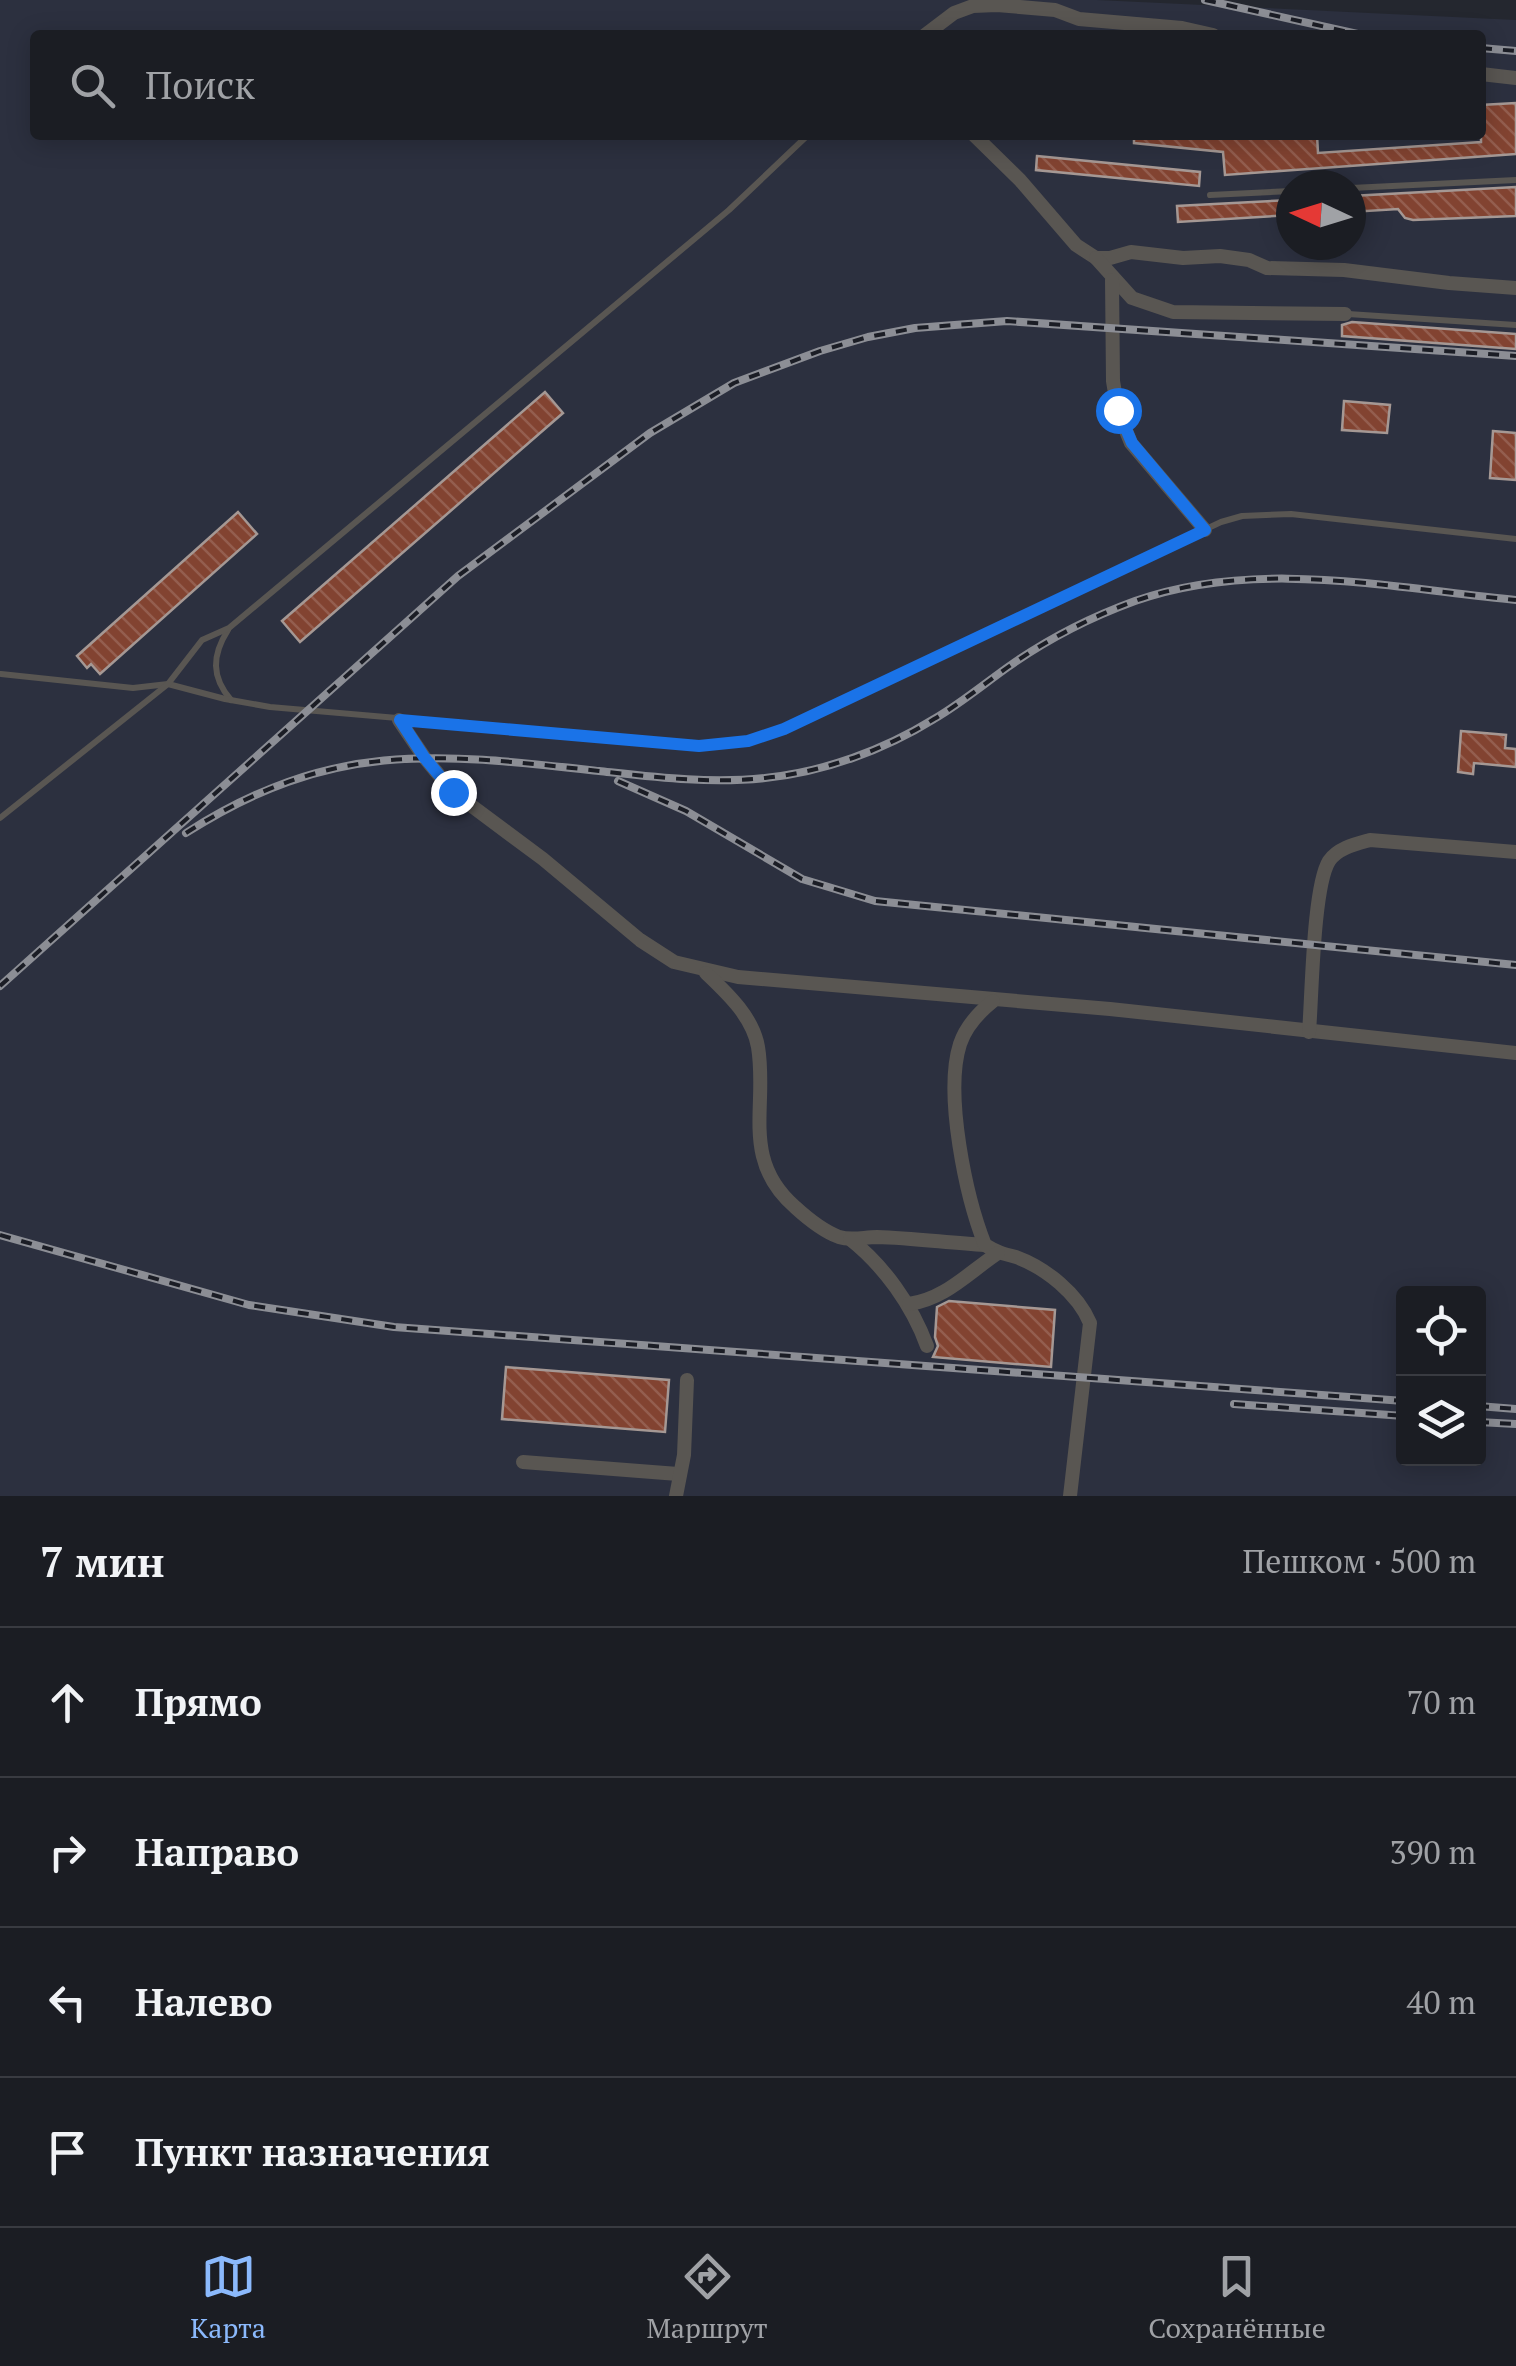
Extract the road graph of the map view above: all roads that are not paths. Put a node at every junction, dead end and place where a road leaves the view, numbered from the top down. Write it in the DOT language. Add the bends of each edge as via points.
graph roads {
  1 [pos="931,30"];
  2 [pos="1191,30"];
  3 [pos="1486,75"];
  4 [pos="1516,78"];
  5 [pos="803,140"];
  6 [pos="979,140"];
  7 [pos="1516,180"];
  8 [pos="1366,187"];
  9 [pos="1276,192"];
  10 [pos="1210,195"];
  11 [pos="1096,258"];
  12 [pos="1112,280"];
  13 [pos="1516,288"];
  14 [pos="1344,314"];
  15 [pos="1516,325"];
  16 [pos="1205,530"];
  17 [pos="1516,539"];
  18 [pos="229,628"];
  19 [pos="1,674"];
  20 [pos="168,684"];
  21 [pos="232,701"];
  22 [pos="400,720"];
  23 [pos="0,818"];
  24 [pos="1516,852"];
  25 [pos="704,970"];
  26 [pos="993,1001"];
  27 [pos="1309,1032"];
  28 [pos="1516,1053"];
  29 [pos="850,1239"];
  30 [pos="992,1249"];
  31 [pos="908,1304"];
  32 [pos="927,1346"];
  33 [pos="687,1380"];
  34 [pos="523,1462"];
  35 [pos="678,1474"];
  36 [pos="676,1496"];
  37 [pos="1070,1496"];
  1 -- 2 [label="street" via="954,12 997,4"];
  3 -- 4 [label="street"];
  5 -- 18 [label="lane" via="729,210"];
  6 -- 11 [label="street" via="1076,245"];
  7 -- 8 [label="lane"];
  9 -- 10 [label="lane"];
  11 -- 12 [label="street"];
  11 -- 13 [label="street" via="1130,252 1220,256 1268,268"];
  12 -- 14 [label="street" via="1132,298 1172,312"];
  12 -- 16 [label="street" via="1118,410 1132,443"];
  14 -- 15 [label="lane"];
  16 -- 17 [label="lane" via="1242,516 1291,514"];
  16 -- 22 [label="lane" via="748,741 699,746"];
  18 -- 20 [label="lane" via="202,640"];
  18 -- 21 [label="lane" via="214,660 221,689"];
  19 -- 20 [label="lane" via="134,688"];
  20 -- 21 [label="lane"];
  20 -- 23 [label="lane"];
  21 -- 22 [label="lane"];
  22 -- 25 [label="street" via="453,792 640,940 674,962"];
  24 -- 27 [label="street" via="1370,840 1331,858 1320,882"];
  25 -- 26 [label="street"];
  25 -- 29 [label="street" via="748,1020 758,1045 759,1132 780,1194 836,1236"];
  26 -- 27 [label="street"];
  26 -- 30 [label="street" via="967,1028 957,1067 958,1150"];
  27 -- 28 [label="street"];
  29 -- 30 [label="street"];
  29 -- 31 [label="street"];
  30 -- 31 [label="street" via="946,1294"];
  30 -- 37 [label="street" via="1047,1275 1072,1294 1090,1323"];
  31 -- 32 [label="street"];
  33 -- 35 [label="street"];
  34 -- 35 [label="street"];
  35 -- 36 [label="street"];
}
